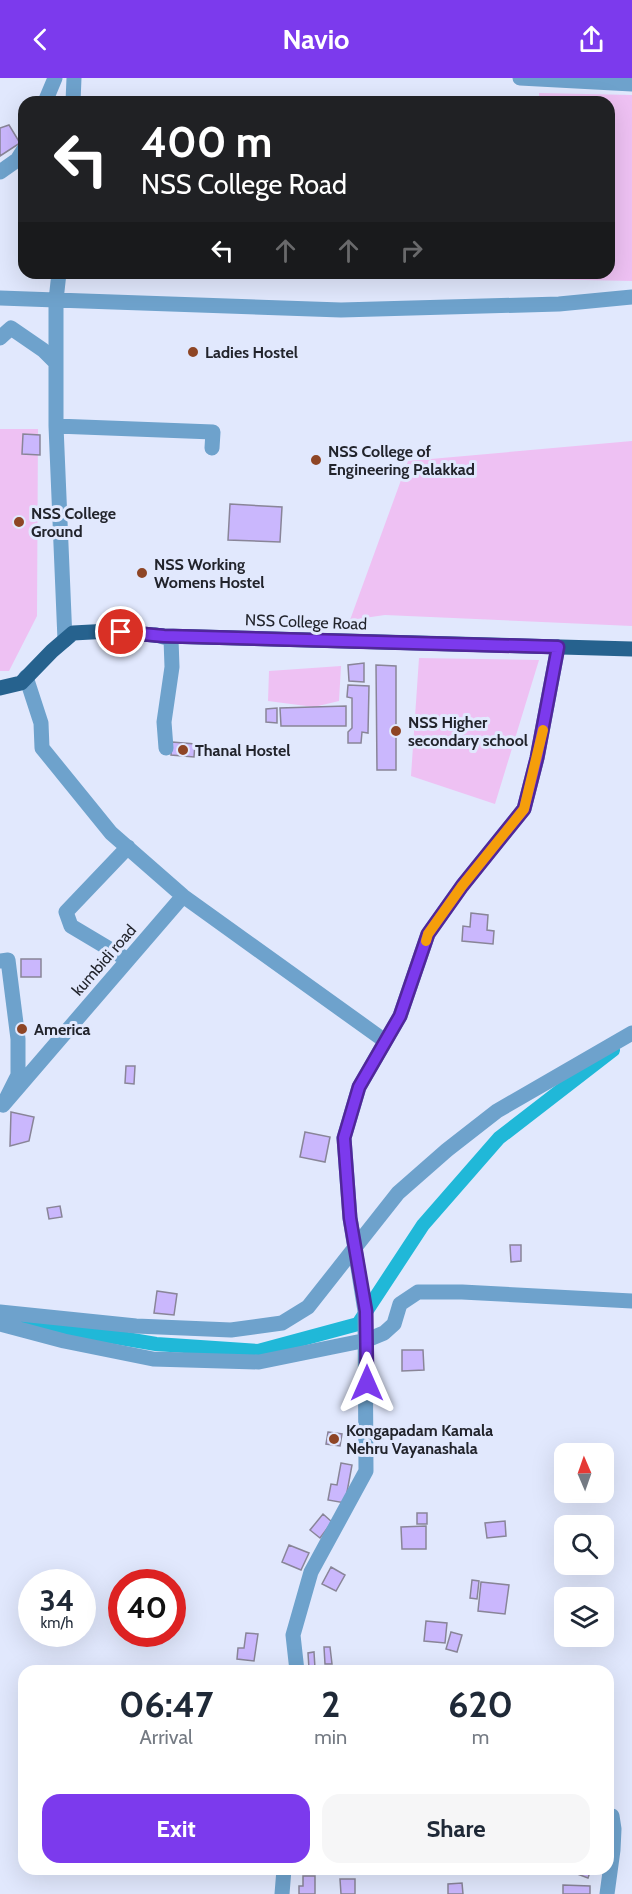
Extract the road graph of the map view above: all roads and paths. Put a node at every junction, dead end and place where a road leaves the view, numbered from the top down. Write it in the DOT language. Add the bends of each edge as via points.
graph roads {
  1 [pos="55,78"];
  2 [pos="74,78"];
  3 [pos="520,78"];
  4 [pos="632,84"];
  5 [pos="48,96"];
  6 [pos="73,96"];
  7 [pos="18,158"];
  8 [pos="0,172"];
  9 [pos="58,279"];
  10 [pos="632,297"];
  11 [pos="0,298"];
  12 [pos="56,300"];
  13 [pos="0,339"];
  14 [pos="56,363"];
  15 [pos="56,426"];
  16 [pos="212,448"];
  17 [pos="153,635"];
  18 [pos="65,640"];
  19 [pos="558,647"];
  20 [pos="632,649"];
  21 [pos="26,677"];
  22 [pos="0,688"];
  23 [pos="165,748"];
  24 [pos="128,847"];
  25 [pos="183,896"];
  26 [pos="128,960"];
  27 [pos="0,961"];
  28 [pos="632,1034"];
  29 [pos="386,1041"];
  30 [pos="2,1105"];
  31 [pos="355,1249"];
  32 [pos="632,1301"];
  33 [pos="0,1312"];
  34 [pos="0,1324"];
  35 [pos="367,1339"];
  36 [pos="296,1665"];
  37 [pos="284,1875"];
  38 [pos="609,1875"];
  39 [pos="282,1894"];
  40 [pos="607,1894"];
  1 -- 5 [label="street"];
  2 -- 6 [label="street"];
  3 -- 4 [label="street"];
  7 -- 8 [label="street"];
  9 -- 12 [label="street"];
  10 -- 12 [label="street" via="559,304 342,310"];
  11 -- 12 [label="street"];
  12 -- 14 [label="street"];
  13 -- 14 [label="street" via="11,328"];
  14 -- 15 [label="street"];
  15 -- 16 [label="street" via="213,432"];
  15 -- 18 [label="street"];
  17 -- 18 [label="main road, NSS College Road" via="73,633"];
  17 -- 19 [label="main road, NSS College Road"];
  17 -- 23 [label="street" via="171,639"];
  18 -- 21 [label="main road, NSS College Road"];
  19 -- 20 [label="main road, NSS College Road"];
  19 -- 29 [label="street" via="524,809 428,934 400,1016"];
  21 -- 22 [label="main road, NSS College Road" via="21,683"];
  21 -- 24 [label="street" via="41,723 42,748 111,833"];
  24 -- 25 [label="street"];
  24 -- 26 [label="street" via="66,912 71,926"];
  25 -- 26 [label="street, kumbidi road"];
  25 -- 29 [label="street"];
  26 -- 30 [label="street, kumbidi road"];
  27 -- 30 [label="street, kumbidi road" via="8,960 18,1040 18,1075"];
  28 -- 31 [label="street" via="497,1111 398,1193"];
  29 -- 31 [label="street" via="359,1087 344,1138"];
  31 -- 33 [label="street" via="308,1307 282,1323 231,1330 136,1326"];
  31 -- 35 [label="street"];
  32 -- 35 [label="street" via="418,1292 400,1304 394,1324 384,1333"];
  34 -- 35 [label="street" via="153,1359 259,1362"];
  35 -- 36 [label="street" via="366,1471 311,1572 293,1635"];
  37 -- 39 [label="street"];
  38 -- 40 [label="street"];
}
